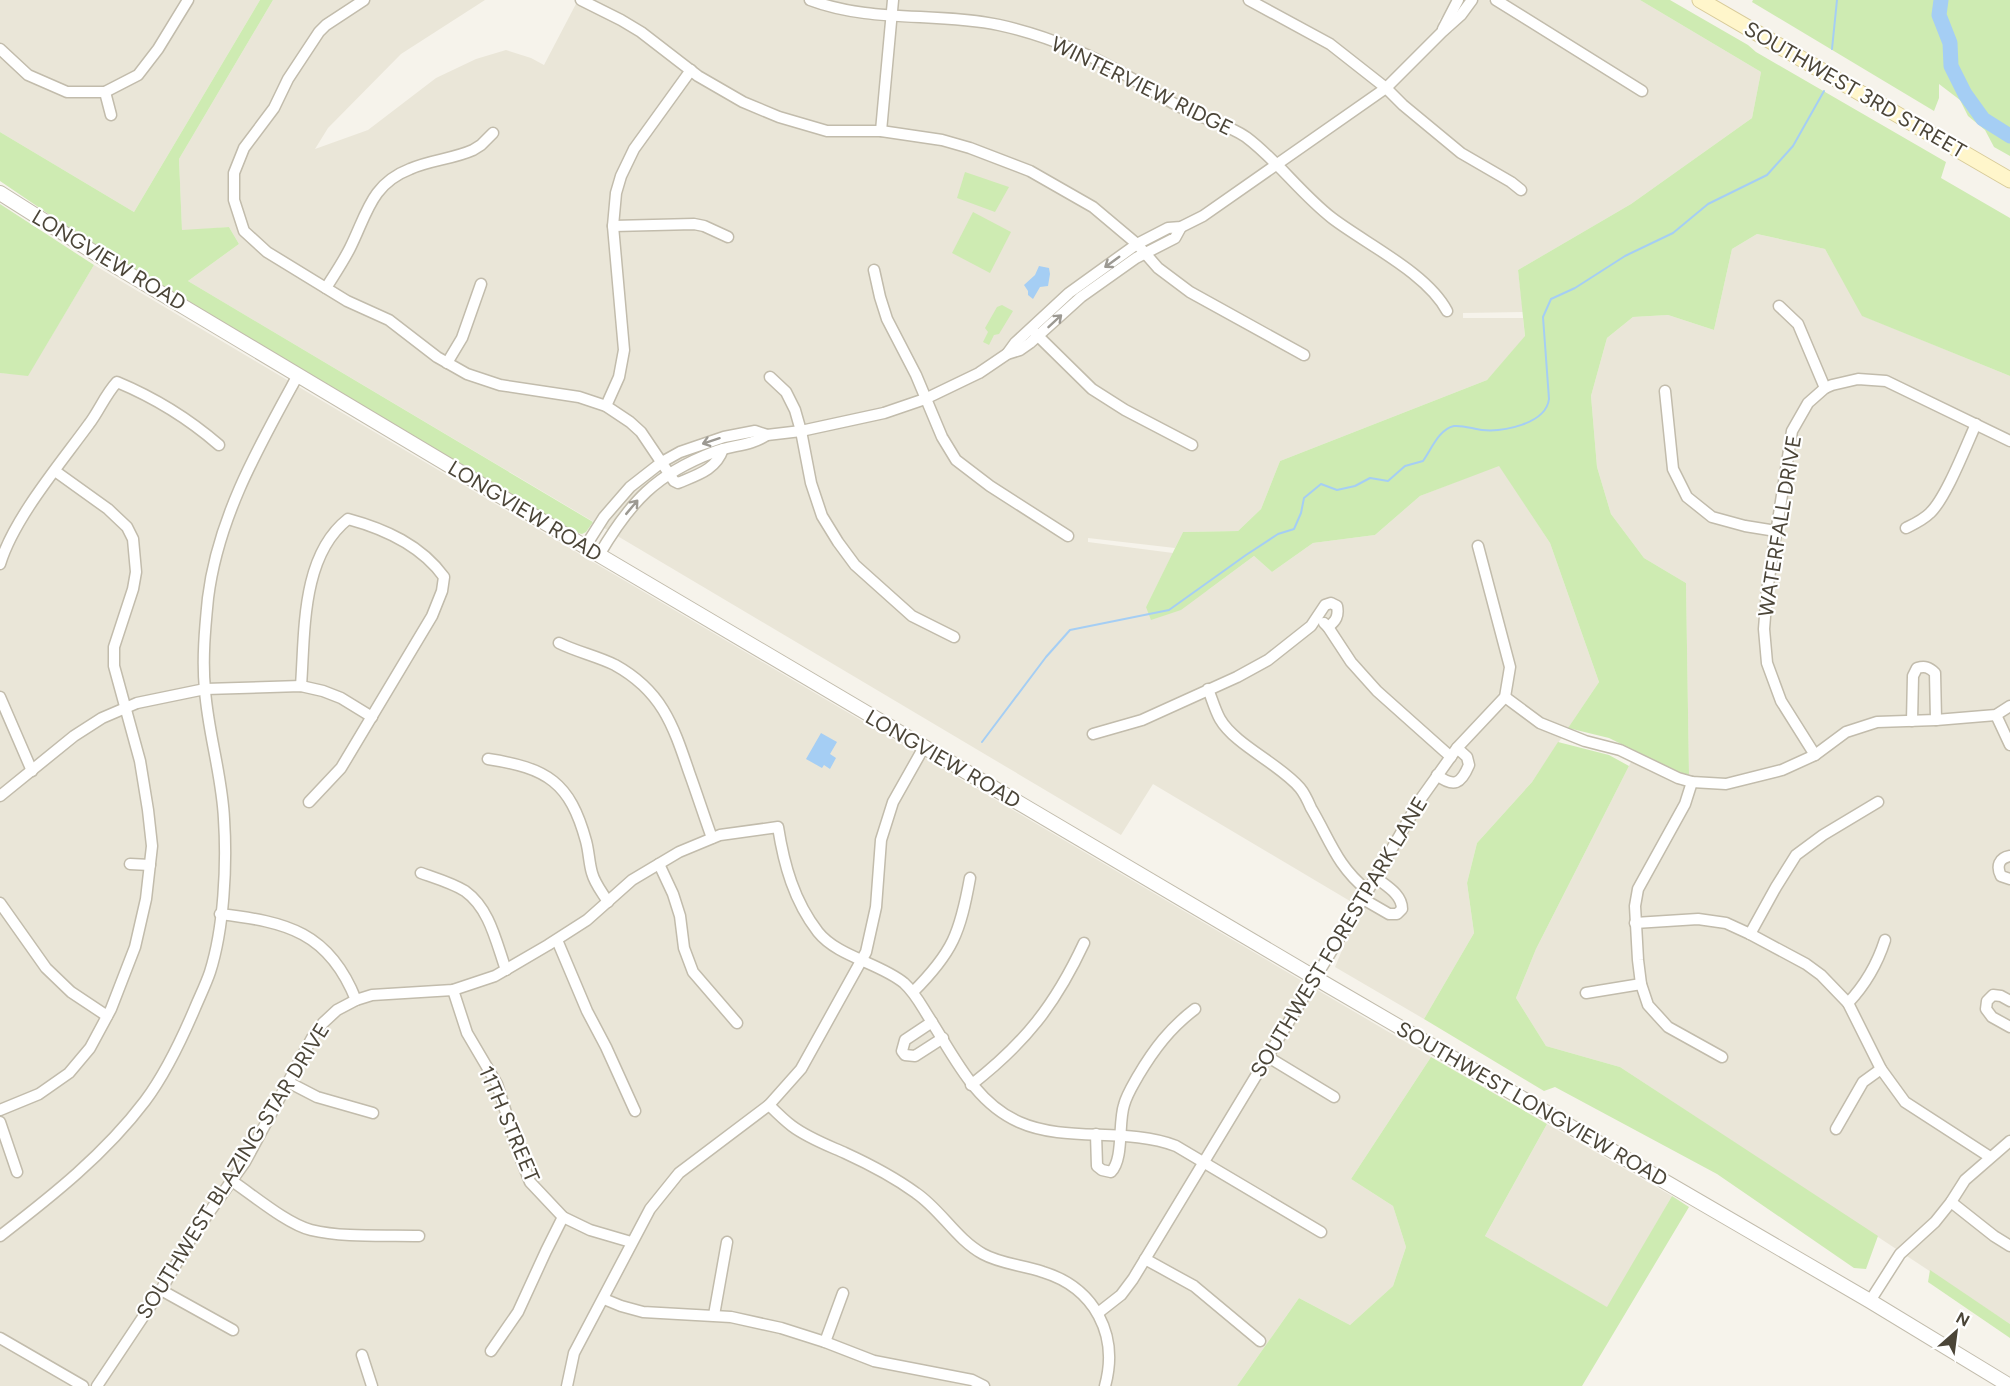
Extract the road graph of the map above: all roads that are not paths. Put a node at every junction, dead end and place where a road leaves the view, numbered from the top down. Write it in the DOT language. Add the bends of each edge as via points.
graph roads {
  1 [pos="364,0"];
  2 [pos="581,0"];
  3 [pos="810,0"];
  4 [pos="893,0"];
  5 [pos="1249,0"];
  6 [pos="1458,0"];
  7 [pos="1472,0"];
  8 [pos="1496,0"];
  9 [pos="1700,0"];
  10 [pos="183,2"];
  11 [pos="891,15"];
  12 [pos="1442,32"];
  13 [pos="0,48"];
  14 [pos="691,70"];
  15 [pos="1386,88"];
  16 [pos="1642,91"];
  17 [pos="105,92"];
  18 [pos="111,115"];
  19 [pos="881,131"];
  20 [pos="493,133"];
  21 [pos="1276,165"];
  22 [pos="2010,180"];
  23 [pos="1521,190"];
  24 [pos="0,193"];
  25 [pos="613,226"];
  26 [pos="1182,227"];
  27 [pos="728,237"];
  28 [pos="1137,244"];
  29 [pos="1146,253"];
  30 [pos="874,270"];
  31 [pos="481,284"];
  32 [pos="326,288"];
  33 [pos="1779,306"];
  34 [pos="1447,311"];
  35 [pos="1034,332"];
  36 [pos="1304,355"];
  37 [pos="447,363"];
  38 [pos="298,375"];
  39 [pos="770,377"];
  40 [pos="1825,388"];
  41 [pos="1665,391"];
  42 [pos="925,399"];
  43 [pos="606,406"];
  44 [pos="1977,424"];
  45 [pos="801,431"];
  46 [pos="767,435"];
  47 [pos="2010,441"];
  48 [pos="219,445"];
  49 [pos="1192,445"];
  50 [pos="662,462"];
  51 [pos="55,471"];
  52 [pos="669,474"];
  53 [pos="1906,528"];
  54 [pos="1776,531"];
  55 [pos="1068,536"];
  56 [pos="585,546"];
  57 [pos="1478,546"];
  58 [pos="599,555"];
  59 [pos="0,564"];
  60 [pos="1311,626"];
  61 [pos="1328,627"];
  62 [pos="954,637"];
  63 [pos="559,643"];
  64 [pos="301,686"];
  65 [pos="204,689"];
  66 [pos="1208,689"];
  67 [pos="1505,697"];
  68 [pos="0,698"];
  69 [pos="2010,706"];
  70 [pos="126,708"];
  71 [pos="1996,715"];
  72 [pos="372,717"];
  73 [pos="1936,720"];
  74 [pos="1912,721"];
  75 [pos="1093,734"];
  76 [pos="2010,745"];
  77 [pos="924,747"];
  78 [pos="1454,752"];
  79 [pos="1815,755"];
  80 [pos="488,759"];
  81 [pos="32,771"];
  82 [pos="1437,775"];
  83 [pos="1692,782"];
  84 [pos="0,796"];
  85 [pos="1878,801"];
  86 [pos="309,802"];
  87 [pos="1054,823"];
  88 [pos="712,838"];
  89 [pos="2010,856"];
  90 [pos="130,864"];
  91 [pos="659,864"];
  92 [pos="150,865"];
  93 [pos="421,873"];
  94 [pos="1375,877"];
  95 [pos="970,878"];
  96 [pos="2010,879"];
  97 [pos="1365,895"];
  98 [pos="608,902"];
  99 [pos="0,903"];
  100 [pos="220,914"];
  101 [pos="1635,923"];
  102 [pos="1750,934"];
  103 [pos="557,940"];
  104 [pos="1885,940"];
  105 [pos="1084,943"];
  106 [pos="862,959"];
  107 [pos="506,970"];
  108 [pos="1315,977"];
  109 [pos="1641,984"];
  110 [pos="453,990"];
  111 [pos="913,992"];
  112 [pos="1586,993"];
  113 [pos="356,1000"];
  114 [pos="2010,1001"];
  115 [pos="1848,1003"];
  116 [pos="1195,1009"];
  117 [pos="107,1017"];
  118 [pos="932,1022"];
  119 [pos="737,1023"];
  120 [pos="2010,1027"];
  121 [pos="943,1038"];
  122 [pos="1268,1057"];
  123 [pos="1722,1057"];
  124 [pos="1881,1069"];
  125 [pos="288,1082"];
  126 [pos="971,1085"];
  127 [pos="1334,1097"];
  128 [pos="769,1105"];
  129 [pos="0,1110"];
  130 [pos="635,1111"];
  131 [pos="373,1113"];
  132 [pos="0,1122"];
  133 [pos="1836,1129"];
  134 [pos="1096,1134"];
  135 [pos="1120,1135"];
  136 [pos="2010,1141"];
  137 [pos="1990,1157"];
  138 [pos="1204,1162"];
  139 [pos="17,1172"];
  140 [pos="231,1181"];
  141 [pos="1951,1202"];
  142 [pos="563,1217"];
  143 [pos="1321,1232"];
  144 [pos="0,1236"];
  145 [pos="419,1236"];
  146 [pos="631,1242"];
  147 [pos="726,1242"];
  148 [pos="2010,1246"];
  149 [pos="1145,1259"];
  150 [pos="161,1290"];
  151 [pos="843,1293"];
  152 [pos="604,1299"];
  153 [pos="1870,1301"];
  154 [pos="1098,1313"];
  155 [pos="714,1315"];
  156 [pos="233,1330"];
  157 [pos="0,1338"];
  158 [pos="1260,1341"];
  159 [pos="825,1342"];
  160 [pos="491,1351"];
  161 [pos="362,1355"];
  162 [pos="83,1386"];
  163 [pos="98,1386"];
  164 [pos="372,1386"];
  165 [pos="567,1386"];
  166 [pos="984,1386"];
  167 [pos="1105,1386"];
  168 [pos="2010,1386"];
  1 -- 32 [label="street" via="319,32 288,78 274,108 244,148 234,173 234,200 244,231 267,252"];
  2 -- 14 [label="street" via="641,32"];
  3 -- 11 [label="street, WINTERVIEW RIDGE" via="849,12"];
  4 -- 11 [label="street"];
  5 -- 15 [label="street" via="1330,44"];
  6 -- 12 [label="street"];
  7 -- 12 [label="street"];
  8 -- 16 [label="street"];
  9 -- 22 [label="main road, SOUTHWEST 3RD STREET"];
  10 -- 17 [label="street" via="158,49 138,75"];
  11 -- 19 [label="street"];
  11 -- 21 [label="street, WINTERVIEW RIDGE" via="989,23 1066,46 1188,111 1235,130"];
  12 -- 15 [label="street"];
  13 -- 17 [label="street" via="28,75 67,92"];
  14 -- 19 [label="street" via="743,102 779,117 827,131"];
  14 -- 25 [label="street" via="627,163 616,193"];
  15 -- 21 [label="street"];
  15 -- 23 [label="street" via="1461,153"];
  17 -- 18 [label="street"];
  19 -- 28 [label="street" via="942,140 1030,171 1093,207"];
  20 -- 32 [label="street" via="473,150 410,168 380,188"];
  21 -- 26 [label="street"];
  21 -- 34 [label="street, WINTERVIEW RIDGE" via="1318,208 1409,271 1442,300"];
  24 -- 38 [label="street, LONGVIEW ROAD"];
  25 -- 27 [label="street" via="694,224"];
  25 -- 43 [label="street" via="624,350 619,376"];
  26 -- 28 [label="street" via="1168,228"];
  26 -- 29 [label="street" via="1175,238"];
  28 -- 29 [label="street"];
  28 -- 35 [label="street, one-way" via="1069,293"];
  35 -- 29 [label="street, one-way"];
  29 -- 36 [label="street" via="1158,268 1190,292"];
  30 -- 42 [label="street" via="887,319"];
  31 -- 37 [label="street" via="462,338"];
  32 -- 37 [label="street" via="389,321"];
  33 -- 40 [label="street" via="1798,324"];
  35 -- 42 [label="street" via="1020,350"];
  35 -- 49 [label="street" via="1092,389"];
  37 -- 43 [label="street" via="486,381 579,397"];
  38 -- 56 [label="street, LONGVIEW ROAD"];
  38 -- 65 [label="street" via="249,464 220,539 208,596"];
  39 -- 45 [label="street" via="786,392"];
  40 -- 44 [label="street" via="1858,379 1886,381"];
  40 -- 54 [label="street, WATERFALL DRIVE" via="1808,403 1792,431"];
  41 -- 54 [label="street" via="1673,469 1687,497 1712,517"];
  42 -- 45 [label="street" via="884,413"];
  42 -- 55 [label="street" via="956,460"];
  43 -- 50 [label="street" via="641,432"];
  44 -- 47 [label="street"];
  44 -- 53 [label="street" via="1932,511"];
  45 -- 46 [label="street"];
  45 -- 62 [label="street" via="822,516 855,565 912,616"];
  46 -- 50 [label="street, one-way" via="755,431 724,437"];
  46 -- 52 [label="street" via="694,460"];
  48 -- 51 [label="street" via="198,426 117,382"];
  50 -- 52 [label="street"];
  50 -- 56 [label="street" via="623,494"];
  51 -- 59 [label="street" via="9,541"];
  51 -- 70 [label="street" via="108,508 133,539 136,572 114,647 114,666"];
  58 -- 52 [label="street, one-way" via="637,500"];
  54 -- 79 [label="street, WATERFALL DRIVE" via="1764,629 1767,663 1781,701"];
  56 -- 58 [label="street, LONGVIEW ROAD"];
  57 -- 67 [label="street" via="1510,667"];
  58 -- 77 [label="street, LONGVIEW ROAD"];
  60 -- 61 [label="street" via="1319,622"];
  60 -- 61 [label="street" via="1324,605 1331,603 1339,613"];
  60 -- 66 [label="street" via="1268,660"];
  61 -- 78 [label="street" via="1377,692"];
  63 -- 88 [label="street" via="614,664 658,702 674,727"];
  64 -- 65 [label="street"];
  64 -- 72 [label="street" via="341,698"];
  64 -- 72 [label="street" via="310,589 318,563 337,528 348,519 378,527 410,544 434,563 444,577 432,616"];
  65 -- 70 [label="street"];
  65 -- 100 [label="street" via="224,816"];
  66 -- 75 [label="street" via="1142,720"];
  66 -- 97 [label="street" via="1221,721 1300,789 1337,858"];
  67 -- 78 [label="street, SOUTHWEST FORESTPARK LANE"];
  67 -- 83 [label="street" via="1540,723 1620,750"];
  68 -- 81 [label="street"];
  69 -- 71 [label="street"];
  70 -- 81 [label="street" via="74,736"];
  70 -- 92 [label="street" via="148,810"];
  71 -- 73 [label="street"];
  71 -- 76 [label="street"];
  72 -- 86 [label="street" via="341,768"];
  73 -- 74 [label="street"];
  73 -- 74 [label="street" via="1935,674 1923,666 1913,676"];
  74 -- 79 [label="street" via="1877,722 1845,732"];
  77 -- 87 [label="street, LONGVIEW ROAD"];
  77 -- 106 [label="street" via="891,808 881,840 876,907"];
  78 -- 82 [label="street, SOUTHWEST FORESTPARK LANE"];
  78 -- 82 [label="street" via="1467,757 1469,765 1461,779 1447,783"];
  79 -- 83 [label="street" via="1782,770 1726,784"];
  80 -- 98 [label="street" via="535,770 563,789 578,816 596,883"];
  81 -- 84 [label="street"];
  82 -- 94 [label="street, SOUTHWEST FORESTPARK LANE"];
  83 -- 101 [label="street" via="1685,804 1638,889"];
  85 -- 102 [label="street" via="1796,855"];
  87 -- 108 [label="street, SOUTHWEST LONGVIEW ROAD"];
  88 -- 91 [label="street, SOUTHWEST BLAZING STAR DRIVE"];
  88 -- 106 [label="street, SOUTHWEST BLAZING STAR DRIVE" via="778,827 788,875 805,912 820,934"];
  89 -- 96 [label="street" via="2004,857 1998,869 2001,876"];
  90 -- 92 [label="street"];
  91 -- 98 [label="street, SOUTHWEST BLAZING STAR DRIVE" via="632,880"];
  91 -- 119 [label="street" via="676,905 693,972"];
  92 -- 117 [label="street" via="135,947"];
  93 -- 107 [label="street" via="465,891 479,905"];
  94 -- 97 [label="street, SOUTHWEST FORESTPARK LANE"];
  94 -- 97 [label="street" via="1397,894 1402,909 1389,914"];
  95 -- 111 [label="street" via="952,944"];
  97 -- 108 [label="street, SOUTHWEST FORESTPARK LANE"];
  98 -- 103 [label="street, SOUTHWEST BLAZING STAR DRIVE"];
  99 -- 117 [label="street" via="46,968 71,992"];
  100 -- 113 [label="street" via="283,924 307,936 334,958"];
  100 -- 144 [label="street" via="210,973 171,1062 145,1102 57,1192"];
  101 -- 102 [label="street" via="1698,919 1726,922"];
  101 -- 109 [label="street"];
  102 -- 115 [label="street" via="1806,964"];
  103 -- 107 [label="street, SOUTHWEST BLAZING STAR DRIVE"];
  103 -- 130 [label="street"];
  104 -- 115 [label="street" via="1873,971"];
  105 -- 126 [label="street" via="1063,986 1033,1028"];
  106 -- 111 [label="street" via="894,976"];
  106 -- 128 [label="street" via="801,1069"];
  107 -- 110 [label="street, SOUTHWEST BLAZING STAR DRIVE"];
  108 -- 122 [label="street, SOUTHWEST FORESTPARK LANE"];
  108 -- 153 [label="street, SOUTHWEST LONGVIEW ROAD"];
  109 -- 112 [label="street"];
  109 -- 123 [label="street" via="1648,1005 1668,1027"];
  110 -- 113 [label="street, SOUTHWEST BLAZING STAR DRIVE" via="372,995"];
  110 -- 142 [label="street, 11TH STREET" via="467,1033 497,1084 530,1182"];
  111 -- 118 [label="street"];
  113 -- 125 [label="street, SOUTHWEST BLAZING STAR DRIVE" via="323,1023"];
  114 -- 120 [label="street" via="1993,995 1986,1009"];
  115 -- 124 [label="street"];
  116 -- 135 [label="street" via="1164,1036 1129,1091"];
  117 -- 129 [label="street" via="90,1048 69,1073 39,1094"];
  118 -- 121 [label="street"];
  118 -- 121 [label="street" via="905,1040 902,1051 915,1056"];
  121 -- 126 [label="street"];
  122 -- 127 [label="street"];
  122 -- 138 [label="street, SOUTHWEST FORESTPARK LANE"];
  124 -- 133 [label="street" via="1863,1082"];
  124 -- 137 [label="street" via="1905,1102"];
  125 -- 131 [label="street" via="317,1096"];
  125 -- 140 [label="street, SOUTHWEST BLAZING STAR DRIVE"];
  126 -- 134 [label="street" via="990,1104 1020,1122 1055,1131"];
  128 -- 146 [label="street" via="679,1173 650,1209"];
  128 -- 154 [label="street" via="789,1125 917,1193 977,1250 1002,1262 1060,1278 1085,1296"];
  132 -- 139 [label="street"];
  134 -- 135 [label="street"];
  134 -- 135 [label="street" via="1097,1166 1111,1172 1117,1162"];
  135 -- 138 [label="street" via="1164,1142"];
  136 -- 137 [label="street"];
  137 -- 141 [label="street" via="1965,1180"];
  138 -- 143 [label="street"];
  138 -- 149 [label="street, SOUTHWEST FORESTPARK LANE"];
  140 -- 145 [label="street" via="309,1230"];
  140 -- 150 [label="street, SOUTHWEST BLAZING STAR DRIVE"];
  141 -- 148 [label="street"];
  141 -- 153 [label="street" via="1900,1254"];
  142 -- 146 [label="street, 11TH STREET"];
  142 -- 160 [label="street" via="518,1312"];
  146 -- 152 [label="street"];
  147 -- 155 [label="street"];
  149 -- 154 [label="street, SOUTHWEST FORESTPARK LANE" via="1121,1295"];
  149 -- 158 [label="street" via="1194,1286"];
  150 -- 156 [label="street"];
  150 -- 163 [label="street, SOUTHWEST BLAZING STAR DRIVE"];
  151 -- 159 [label="street"];
  152 -- 155 [label="street" via="643,1312"];
  152 -- 165 [label="street" via="574,1353"];
  153 -- 168 [label="street, SOUTHWEST LONGVIEW ROAD"];
  154 -- 167 [label="street" via="1109,1354"];
  155 -- 159 [label="street"];
  157 -- 162 [label="street"];
  159 -- 166 [label="street" via="874,1361 972,1380"];
  161 -- 164 [label="street"];
}
